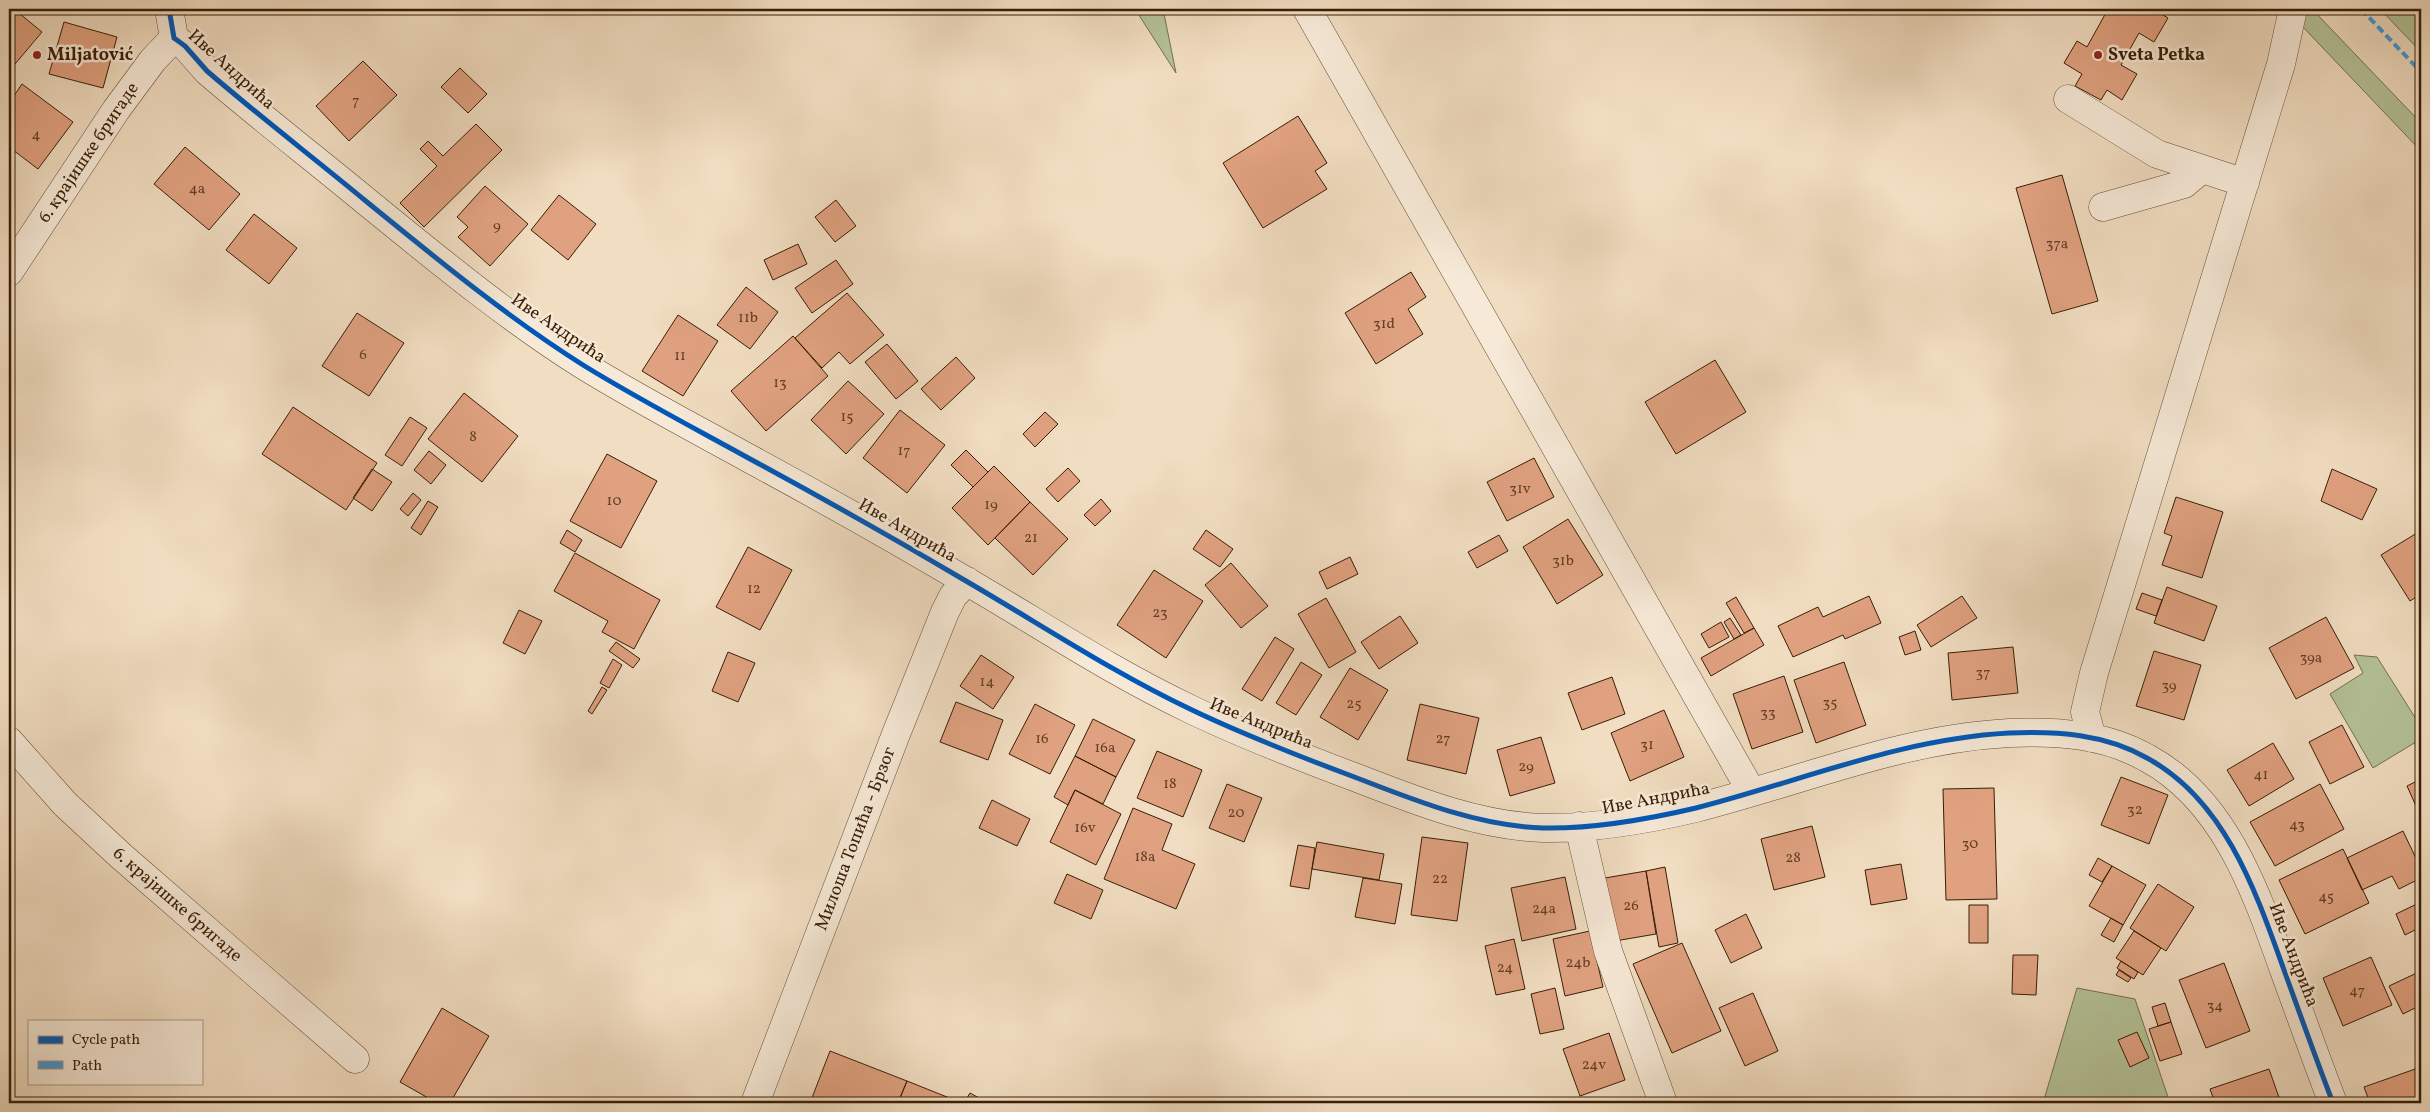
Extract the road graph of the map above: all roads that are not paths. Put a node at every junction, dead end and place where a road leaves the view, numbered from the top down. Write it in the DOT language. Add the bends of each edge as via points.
graph roads {
  1 [pos="169,9"];
  2 [pos="1308,9"];
  3 [pos="2293,9"];
  4 [pos="174,38"];
  5 [pos="2068,99"];
  6 [pos="2202,169"];
  7 [pos="2244,183"];
  8 [pos="2103,207"];
  9 [pos="9,272"];
  10 [pos="967,581"];
  11 [pos="2092,738"];
  12 [pos="9,741"];
  13 [pos="1751,791"];
  14 [pos="1579,826"];
  15 [pos="354,1059"];
  16 [pos="755,1103"];
  17 [pos="1663,1103"];
  18 [pos="2333,1103"];
  1 -- 4 [label="street, Иве Андрића"];
  2 -- 13 [label="street"];
  3 -- 7 [label="street" via="2281,64"];
  4 -- 9 [label="street, 6. крајишке бригаде" via="153,60 116,110"];
  4 -- 10 [label="street, Иве Андрића" via="207,72 248,106 461,279 520,322 584,365"];
  5 -- 6 [label="street" via="2157,154"];
  6 -- 7 [label="street"];
  6 -- 8 [label="street" via="2184,184"];
  7 -- 11 [label="street" via="2094,673 2085,712"];
  10 -- 14 [label="street, Иве Андрића" via="1088,655 1190,710 1342,772 1404,796 1505,824 1546,828"];
  10 -- 16 [label="street, Милоша Топића - Брзог" via="953,596 945,612"];
  11 -- 13 [label="street, Иве Андрића" via="2033,732 1966,736 1889,750"];
  11 -- 18 [label="street, Иве Андрића" via="2146,757 2172,774 2196,796 2219,825 2239,859 2268,924"];
  12 -- 15 [label="street, 6. крајишке бригаде" via="65,804 121,856"];
  13 -- 14 [label="street, Иве Андрића" via="1696,808"];
  14 -- 17 [label="street" via="1608,951"];
}
